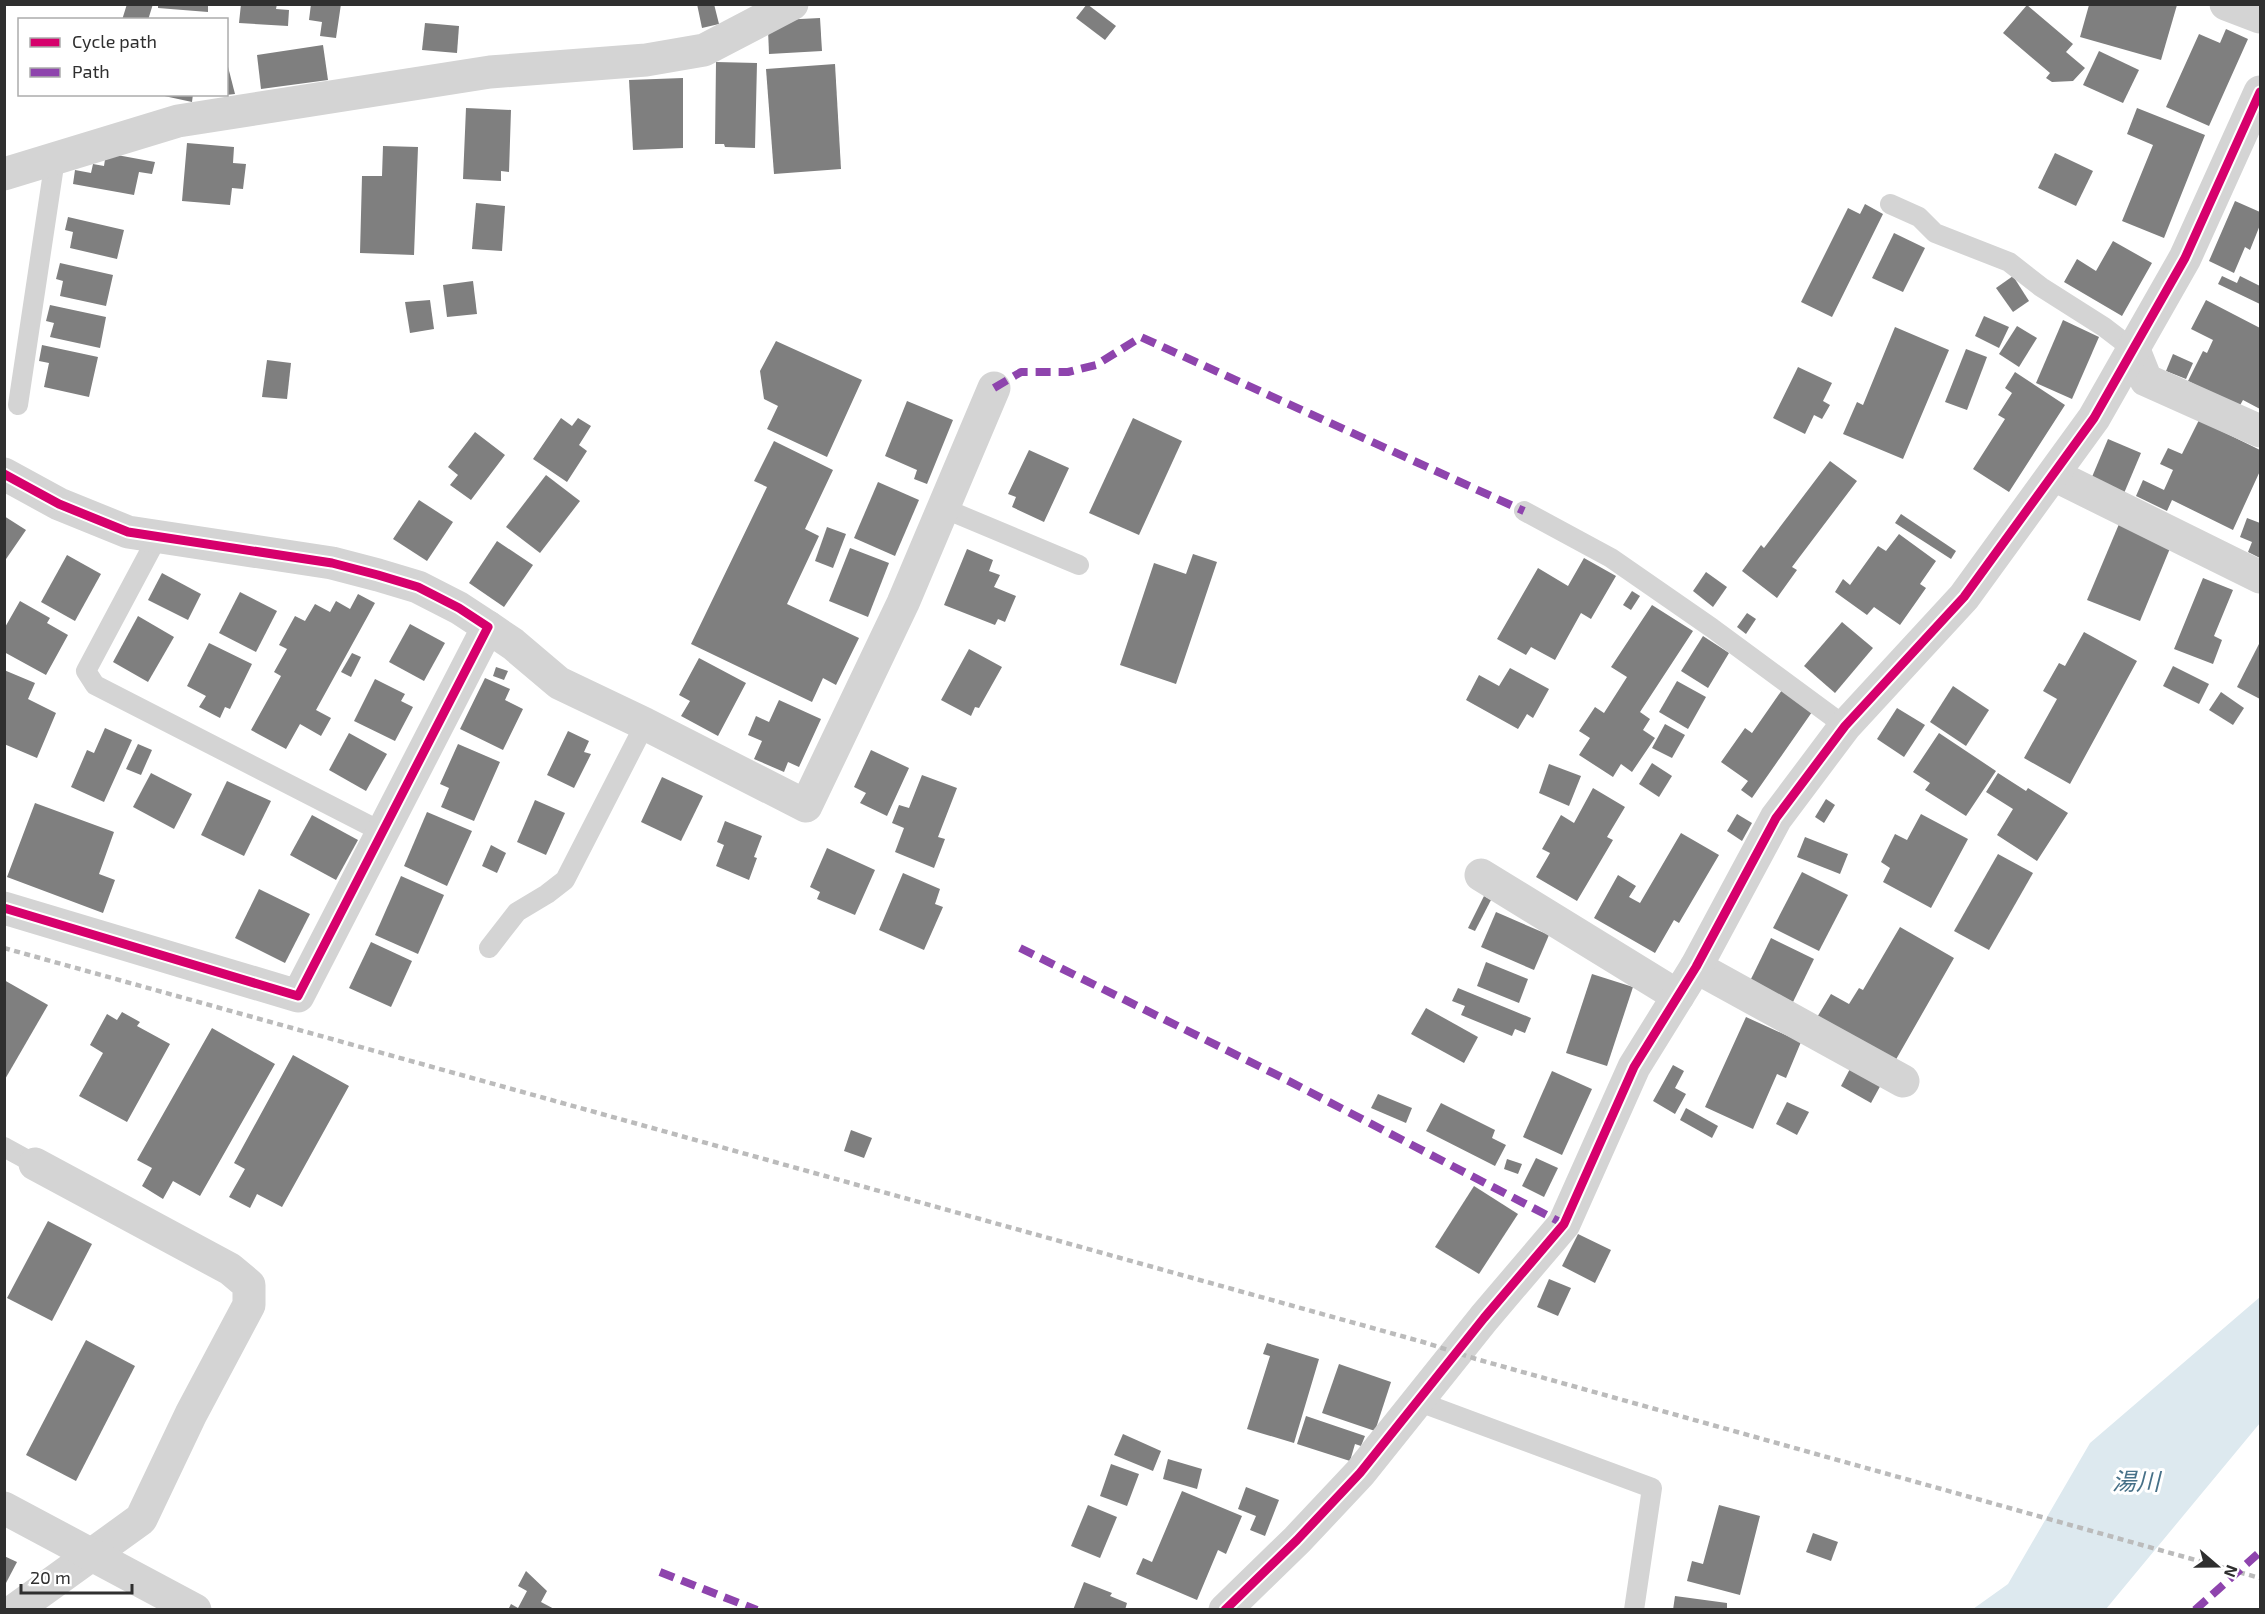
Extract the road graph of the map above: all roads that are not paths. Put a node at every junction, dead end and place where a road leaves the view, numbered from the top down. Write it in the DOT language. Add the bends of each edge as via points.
graph roads {
  1 [pos="792,4"];
  2 [pos="2226,4"];
  3 [pos="2260,17"];
  4 [pos="2260,96"];
  5 [pos="55,159"];
  6 [pos="4,174"];
  7 [pos="1890,204"];
  8 [pos="2134,350"];
  9 [pos="994,388"];
  10 [pos="18,405"];
  11 [pos="2260,431"];
  12 [pos="4,474"];
  13 [pos="2054,475"];
  14 [pos="943,508"];
  15 [pos="1524,511"];
  16 [pos="158,537"];
  17 [pos="1079,565"];
  18 [pos="2260,577"];
  19 [pos="488,627"];
  20 [pos="645,724"];
  21 [pos="1845,726"];
  22 [pos="382,832"];
  23 [pos="1481,875"];
  24 [pos="4,908"];
  25 [pos="489,948"];
  26 [pos="1696,967"];
  27 [pos="1678,996"];
  28 [pos="1903,1081"];
  29 [pos="4,1148"];
  30 [pos="35,1164"];
  31 [pos="1417,1401"];
  32 [pos="4,1508"];
  33 [pos="92,1555"];
  34 [pos="15,1610"];
  35 [pos="195,1610"];
  36 [pos="1225,1610"];
  37 [pos="1634,1610"];
  1 -- 5 [label="street" via="704,50 646,60 490,72 178,121"];
  2 -- 3 [label="street"];
  4 -- 8 [label="street" via="2185,258"];
  5 -- 6 [label="street"];
  5 -- 10 [label="lane"];
  7 -- 8 [label="lane" via="1919,217 1935,233 2009,262"];
  8 -- 11 [label="street" via="2146,380"];
  8 -- 13 [label="street"];
  9 -- 14 [label="street"];
  12 -- 16 [label="street" via="69,508 128,532"];
  13 -- 18 [label="street"];
  13 -- 21 [label="street" via="1964,597"];
  14 -- 17 [label="lane"];
  14 -- 20 [label="street" via="903,603 806,806"];
  15 -- 21 [label="lane" via="1611,558"];
  16 -- 19 [label="street" via="332,562 418,587"];
  16 -- 22 [label="lane" via="86,671 95,685"];
  19 -- 20 [label="street" via="559,683"];
  19 -- 22 [label="street"];
  20 -- 25 [label="lane" via="565,880 517,912"];
  21 -- 26 [label="street" via="1776,818"];
  22 -- 24 [label="street" via="298,996"];
  23 -- 27 [label="street"];
  26 -- 27 [label="street"];
  26 -- 28 [label="street"];
  27 -- 31 [label="street" via="1634,1067 1564,1224"];
  29 -- 30 [label="lane"];
  30 -- 33 [label="street" via="230,1269 249,1285 249,1305 141,1520"];
  31 -- 36 [label="street" via="1360,1473"];
  31 -- 37 [label="lane" via="1652,1488"];
  32 -- 33 [label="street"];
  33 -- 34 [label="street"];
  33 -- 35 [label="street"];
}
